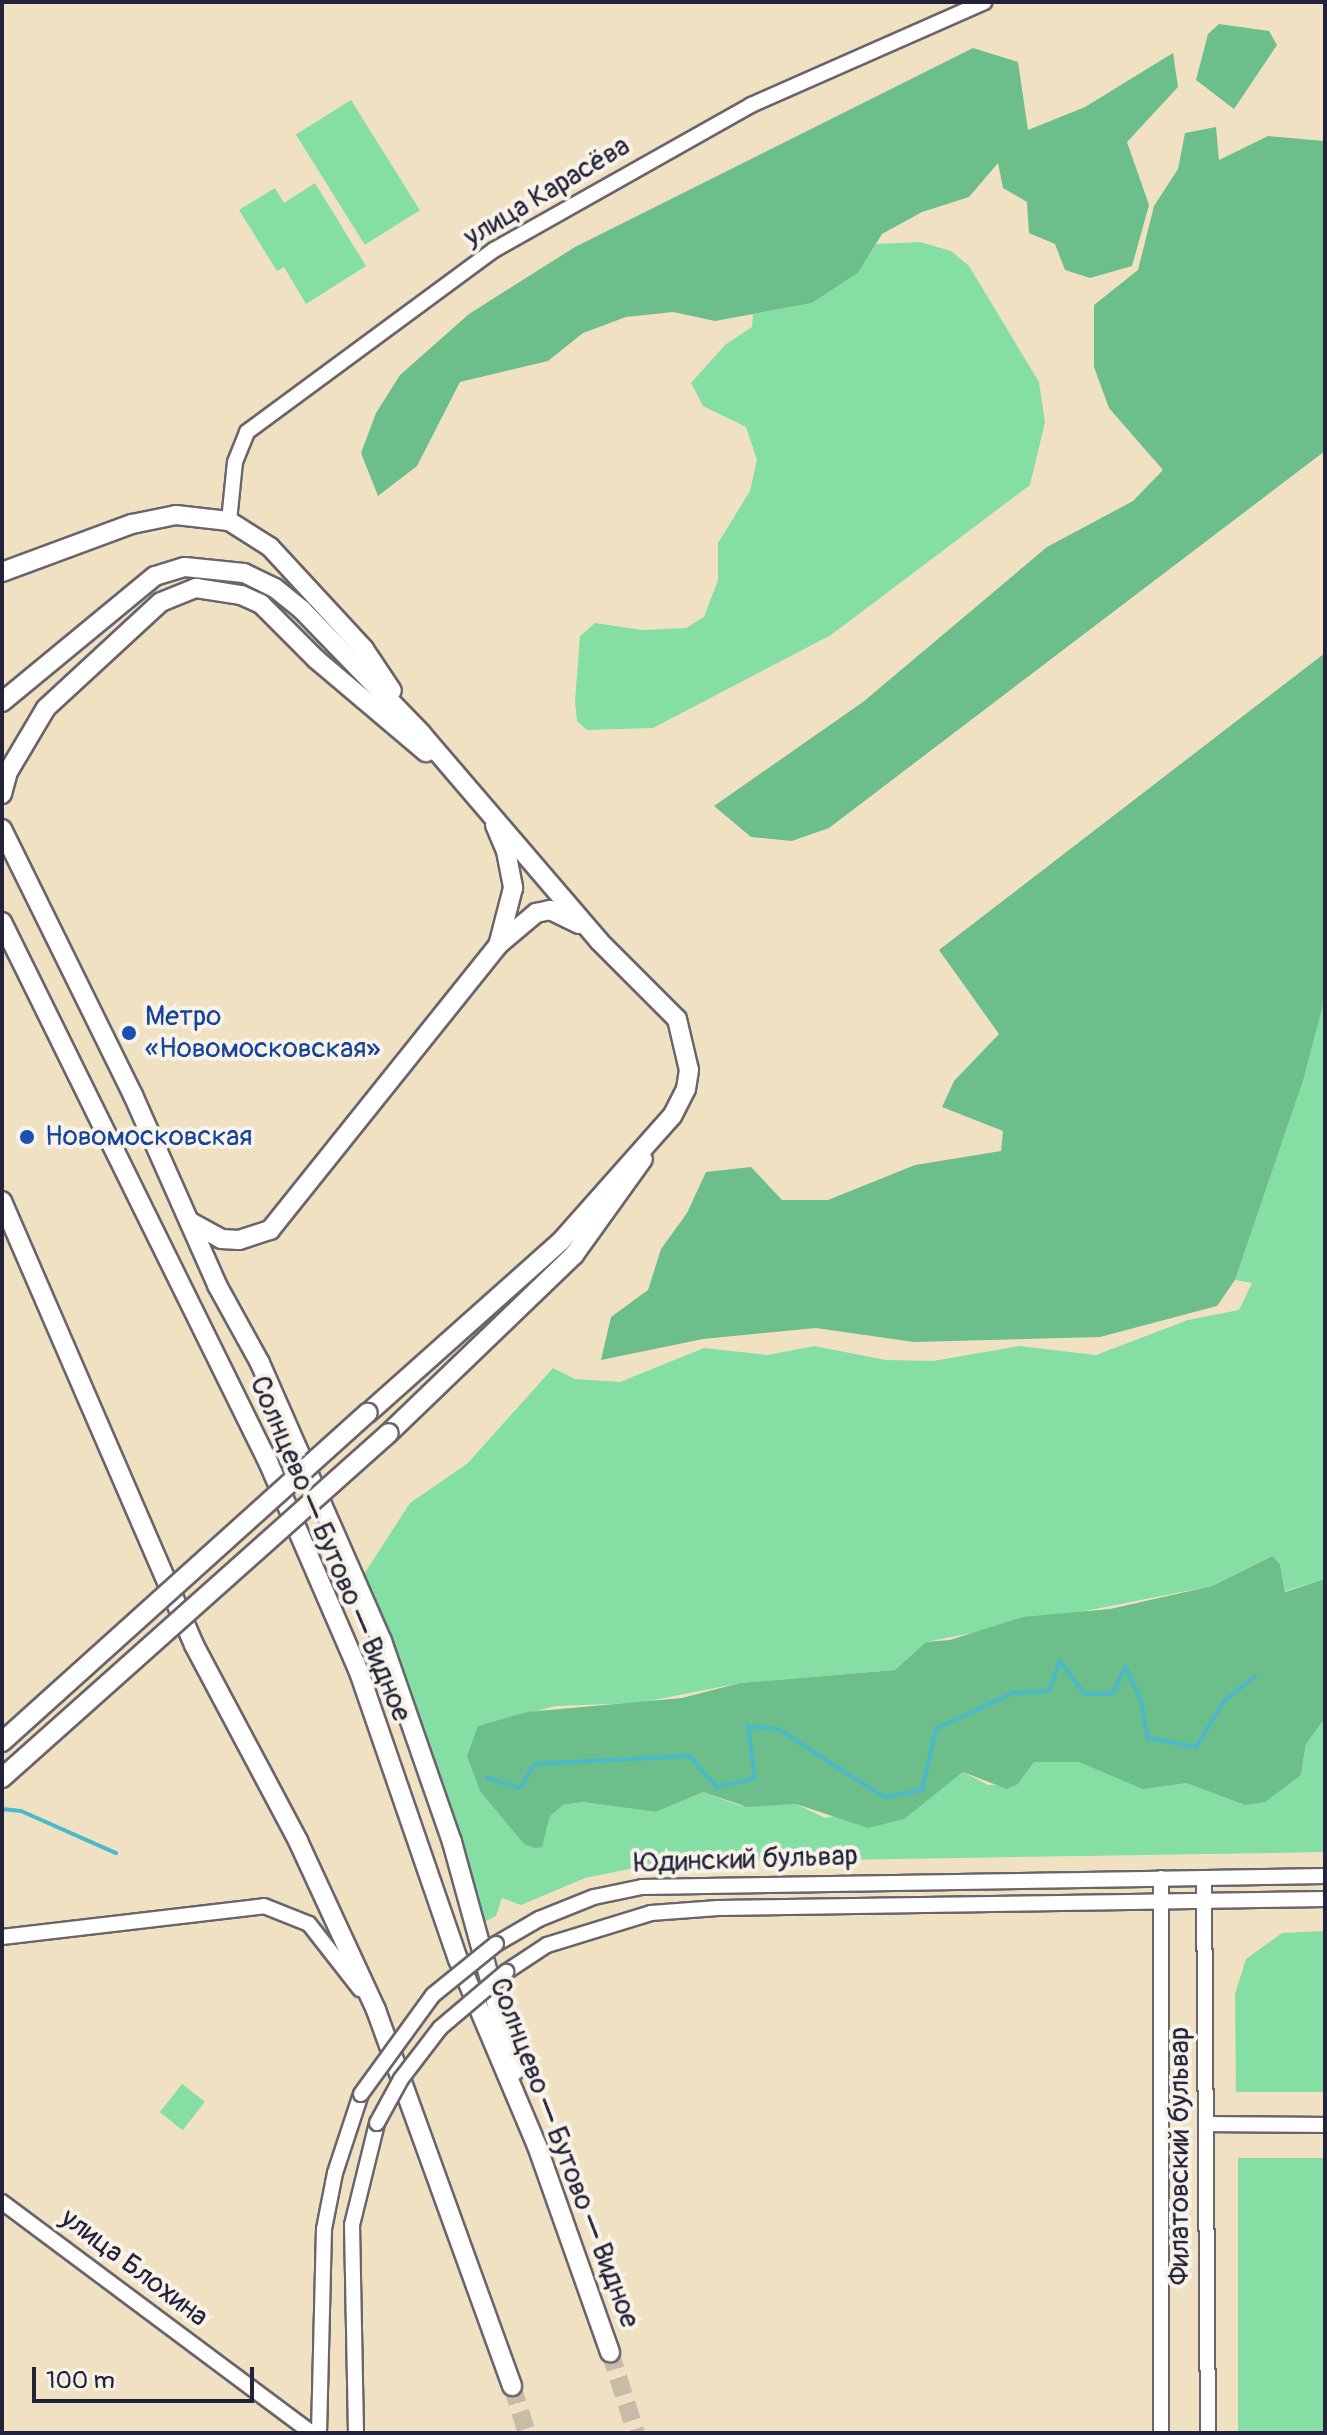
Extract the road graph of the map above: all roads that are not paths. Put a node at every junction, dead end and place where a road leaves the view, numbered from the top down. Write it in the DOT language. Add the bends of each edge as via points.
graph roads {
  1 [pos="984,2"];
  2 [pos="229,521"];
  3 [pos="2,572"];
  4 [pos="2,702"];
  5 [pos="421,733"];
  6 [pos="469,785"];
  7 [pos="2,794"];
  8 [pos="486,804"];
  9 [pos="2,815"];
  10 [pos="4,833"];
  11 [pos="2,922"];
  12 [pos="592,932"];
  13 [pos="498,945"];
  14 [pos="664,1126"];
  15 [pos="2,1201"];
  16 [pos="185,1218"];
  17 [pos="2,1742"];
  18 [pos="2,1778"];
  19 [pos="1325,1876"];
  20 [pos="1161,1878"];
  21 [pos="1204,1878"];
  22 [pos="1325,1899"];
  23 [pos="1161,1901"];
  24 [pos="1204,1901"];
  25 [pos="2,1937"];
  26 [pos="376,2010"];
  27 [pos="1206,2124"];
  28 [pos="1325,2125"];
  29 [pos="537,2146"];
  30 [pos="2,2202"];
  31 [pos="610,2352"];
  32 [pos="512,2386"];
  33 [pos="312,2433"];
  34 [pos="319,2433"];
  35 [pos="356,2433"];
  36 [pos="1161,2433"];
  37 [pos="1208,2433"];
  1 -- 2 [label="street, улица Карасёва" via="751,105 494,250 247,432 235,462"];
  2 -- 3 [label="main road" via="176,515 132,524"];
  2 -- 5 [label="main road" via="270,547 364,649"];
  4 -- 5 [label="main road" via="155,576 185,567 244,573 302,610"];
  5 -- 6 [label="main road"];
  6 -- 7 [label="main road" via="317,660 261,604 196,588 161,602 46,708 8,772"];
  6 -- 8 [label="main road"];
  8 -- 12 [label="main road"];
  8 -- 13 [label="main road" via="513,888"];
  9 -- 10 [label="main road"];
  10 -- 16 [label="main road" via="133,1095"];
  11 -- 29 [label="main road, Солнцево — Бутово — Видное" via="269,1464 359,1672 458,1959"];
  12 -- 13 [label="main road" via="550,910 536,913"];
  12 -- 14 [label="main road" via="677,1019 687,1047 686,1089"];
  13 -- 16 [label="main road" via="270,1230 239,1240 221,1239"];
  14 -- 17 [label="main road, bridge" via="550,1251"];
  14 -- 18 [label="main road, bridge" via="574,1255 389,1433"];
  15 -- 26 [label="main road" via="188,1631 298,1841"];
  16 -- 29 [label="main road" via="260,1363 382,1641 452,1842"];
  19 -- 21 [label="street, Юдинский бульвар"];
  20 -- 21 [label="street, Юдинский бульвар"];
  20 -- 23 [label="street, Филатовский бульвар"];
  20 -- 34 [label="street, Юдинский бульвар, bridge" via="642,1887 580,1903 496,1944 433,1995 361,2094 335,2173 324,2229"];
  21 -- 24 [label="street, Филатовский бульвар"];
  22 -- 24 [label="street, Юдинский бульвар"];
  23 -- 24 [label="street, Юдинский бульвар"];
  23 -- 35 [label="street, Юдинский бульвар, bridge" via="651,1913 547,1945 506,1972 440,2028 401,2079 363,2161 352,2225"];
  23 -- 36 [label="street, Филатовский бульвар"];
  24 -- 27 [label="street, Филатовский бульвар"];
  25 -- 26 [label="street" via="264,1906 309,1924"];
  26 -- 32 [label="main road"];
  27 -- 28 [label="street"];
  27 -- 37 [label="street, Филатовский бульвар"];
  29 -- 31 [label="main road, Солнцево — Бутово — Видное"];
  30 -- 33 [label="street, улица Блохина"];
}
